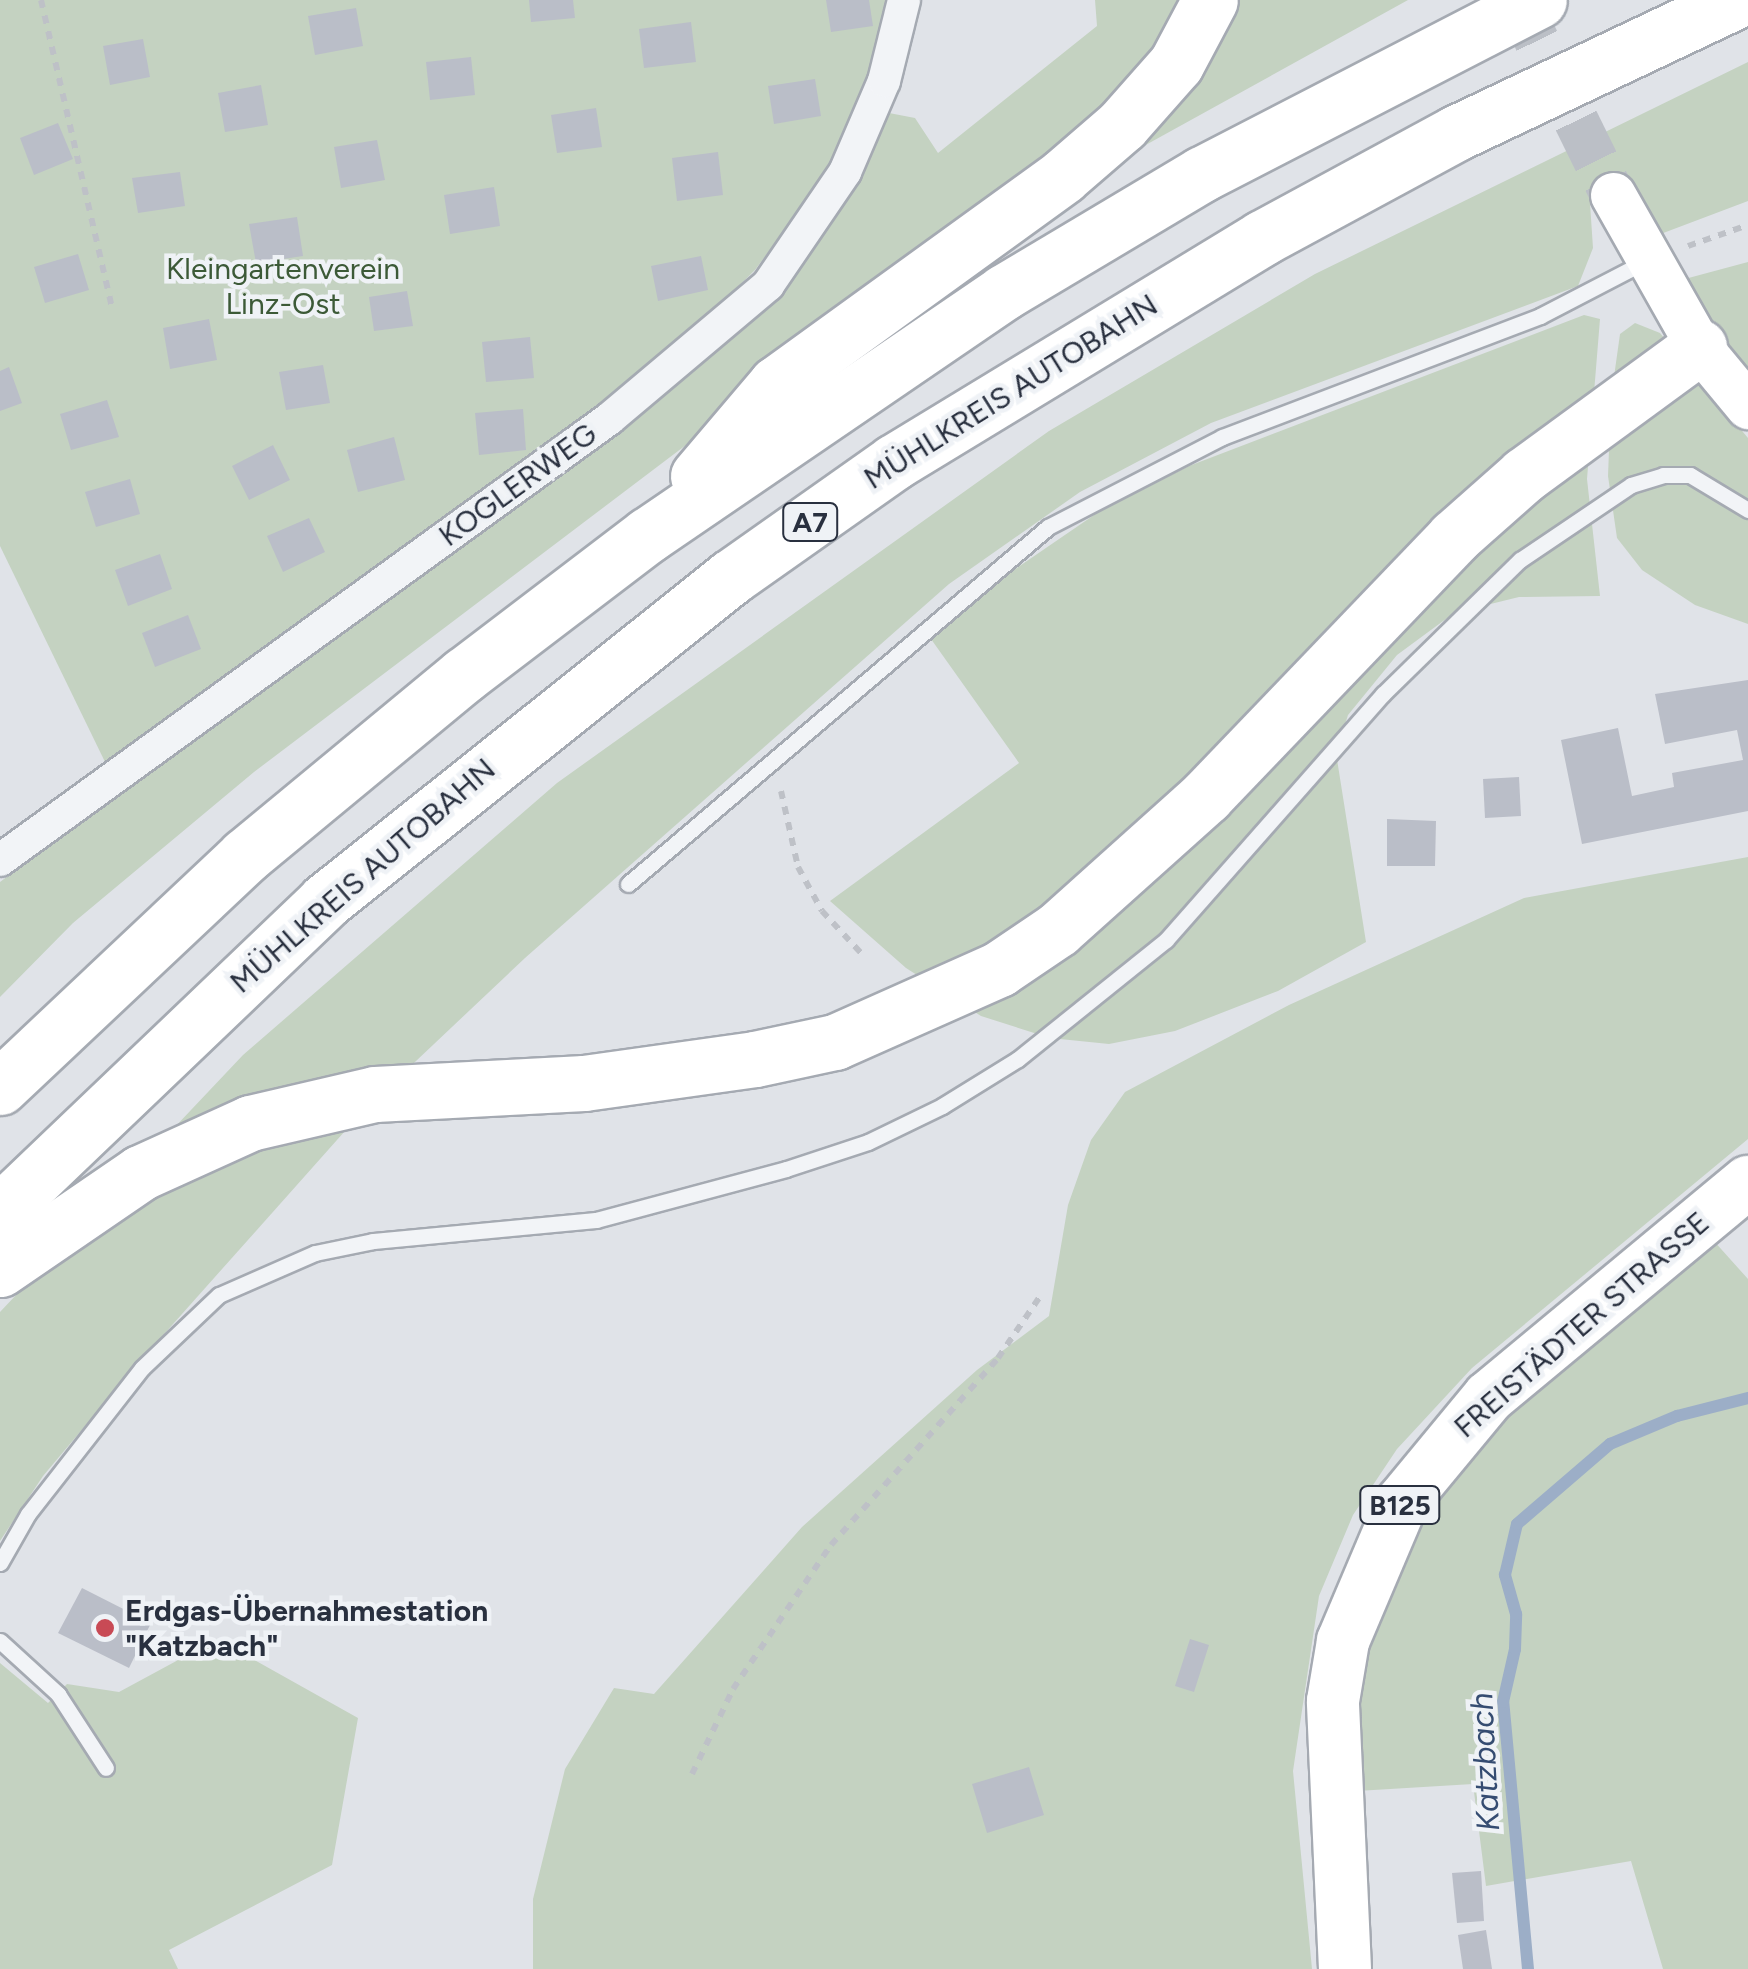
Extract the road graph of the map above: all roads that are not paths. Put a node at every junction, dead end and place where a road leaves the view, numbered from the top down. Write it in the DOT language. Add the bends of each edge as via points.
graph roads {
  1 [pos="904,0"];
  2 [pos="1210,0"];
  3 [pos="1539,0"];
  4 [pos="1737,0"];
  5 [pos="1613,195"];
  6 [pos="1648,260"];
  7 [pos="1699,347"];
  8 [pos="1748,406"];
  9 [pos="1748,510"];
  10 [pos="648,535"];
  11 [pos="0,860"];
  12 [pos="628,884"];
  13 [pos="0,1087"];
  14 [pos="1748,1182"];
  15 [pos="0,1212"];
  16 [pos="0,1268"];
  17 [pos="0,1563"];
  18 [pos="0,1641"];
  19 [pos="106,1768"];
  20 [pos="1347,1958"];
  1 -- 11 [label="street, KOGLERWEG" via="884,81 845,172 768,286 610,418"];
  2 -- 10 [label="highway" via="1176,64 1122,124 1063,176 776,384"];
  3 -- 10 [label="highway" via="1202,174 1004,292"];
  4 -- 15 [label="highway, MÜHLKREIS AUTOBAHN / A7" via="1456,133 1262,238 894,462 731,577 325,901"];
  5 -- 6 [label="street"];
  6 -- 7 [label="street"];
  6 -- 12 [label="lane" via="1608,275 1540,316 1222,437 1048,527"];
  7 -- 8 [label="street"];
  7 -- 16 [label="highway" via="1524,475 1454,537 1206,796 1058,929 1000,969 836,1042 772,1056 601,1081 374,1094 250,1123 140,1174"];
  9 -- 17 [label="lane" via="1690,475 1663,475 1631,485 1520,560 1383,694 1166,940 1018,1059 942,1106 868,1142 596,1220 373,1241 314,1253 219,1295 142,1368 28,1514"];
  10 -- 13 [label="highway" via="464,675 245,856"];
  14 -- 20 [label="main road, FREISTÄDTER STRASSE / B125" via="1490,1397 1402,1502 1360,1593 1333,1701"];
  18 -- 19 [label="lane" via="58,1694"];
}
